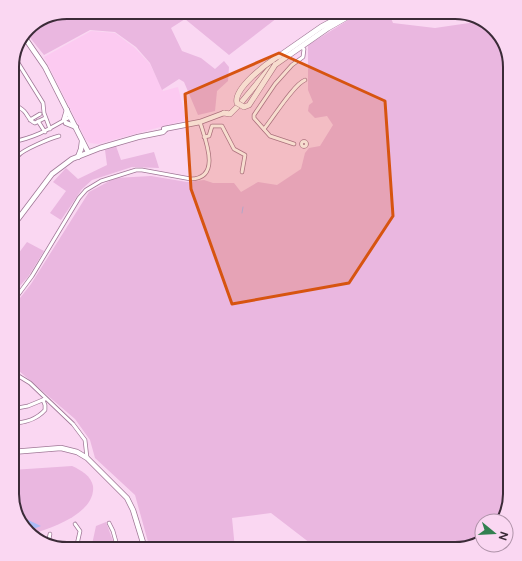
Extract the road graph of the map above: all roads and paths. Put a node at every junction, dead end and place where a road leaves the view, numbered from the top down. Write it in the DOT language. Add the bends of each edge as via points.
graph roads {
  1 [pos="335,19"];
  2 [pos="344,19"];
  3 [pos="27,41"];
  4 [pos="301,47"];
  5 [pos="277,57"];
  6 [pos="19,64"];
  7 [pos="275,64"];
  8 [pos="305,80"];
  9 [pos="19,108"];
  10 [pos="67,110"];
  11 [pos="224,113"];
  12 [pos="40,114"];
  13 [pos="45,118"];
  14 [pos="72,118"];
  15 [pos="30,120"];
  16 [pos="38,122"];
  17 [pos="65,122"];
  18 [pos="200,122"];
  19 [pos="76,127"];
  20 [pos="50,129"];
  21 [pos="264,129"];
  22 [pos="45,132"];
  23 [pos="59,136"];
  24 [pos="204,137"];
  25 [pos="82,139"];
  26 [pos="30,141"];
  27 [pos="19,142"];
  28 [pos="302,145"];
  29 [pos="32,147"];
  30 [pos="100,148"];
  31 [pos="88,152"];
  32 [pos="19,155"];
  33 [pos="78,156"];
  34 [pos="242,172"];
  35 [pos="19,218"];
  36 [pos="19,293"];
  37 [pos="19,376"];
  38 [pos="45,399"];
  39 [pos="19,408"];
  40 [pos="19,422"];
  41 [pos="19,451"];
  42 [pos="87,458"];
  43 [pos="110,522"];
  44 [pos="75,524"];
  45 [pos="50,534"];
  46 [pos="49,538"];
  47 [pos="78,542"];
  48 [pos="116,542"];
  49 [pos="143,542"];
  1 -- 5 [label="main road"];
  2 -- 4 [label="main road"];
  3 -- 10 [label="main road" via="45,67"];
  4 -- 7 [label="main road"];
  4 -- 21 [label="street" via="304,49 303,57 275,84 255,111 254,118"];
  5 -- 7 [label="main road, bridge" via="261,68 239,92 236,97 237,103 249,105"];
  5 -- 11 [label="main road" via="264,69 239,102"];
  6 -- 13 [label="street" via="43,103"];
  7 -- 11 [label="main road" via="230,114"];
  8 -- 21 [label="street" via="291,93"];
  9 -- 15 [label="street"];
  10 -- 14 [label="main road"];
  10 -- 17 [label="main road"];
  11 -- 18 [label="main road"];
  12 -- 15 [label="street"];
  13 -- 16 [label="street"];
  13 -- 20 [label="street"];
  14 -- 17 [label="street"];
  14 -- 19 [label="main road"];
  15 -- 16 [label="street"];
  16 -- 22 [label="street"];
  17 -- 19 [label="main road"];
  17 -- 20 [label="street"];
  18 -- 24 [label="street"];
  18 -- 30 [label="main road" via="146,133"];
  19 -- 25 [label="main road"];
  20 -- 22 [label="street"];
  21 -- 28 [label="street" via="272,137"];
  22 -- 26 [label="street"];
  23 -- 29 [label="street"];
  24 -- 34 [label="street" via="209,136 212,126 222,126 234,149 245,155"];
  24 -- 36 [label="street" via="210,162 205,173 199,178 136,170 101,181 86,190"];
  25 -- 30 [label="main road" via="91,147"];
  25 -- 31 [label="main road"];
  25 -- 33 [label="main road"];
  26 -- 27 [label="street"];
  26 -- 29 [label="street"];
  29 -- 32 [label="street"];
  30 -- 31 [label="main road"];
  31 -- 33 [label="main road"];
  33 -- 35 [label="main road" via="52,174"];
  37 -- 38 [label="street" via="30,383"];
  38 -- 39 [label="street"];
  38 -- 40 [label="street" via="45,410 39,415"];
  38 -- 42 [label="street" via="83,435 87,445"];
  41 -- 42 [label="main road" via="61,448 77,452"];
  42 -- 49 [label="main road" via="127,498"];
  43 -- 48 [label="street"];
  44 -- 47 [label="street" via="80,531"];
  45 -- 46 [label="street"];
}
